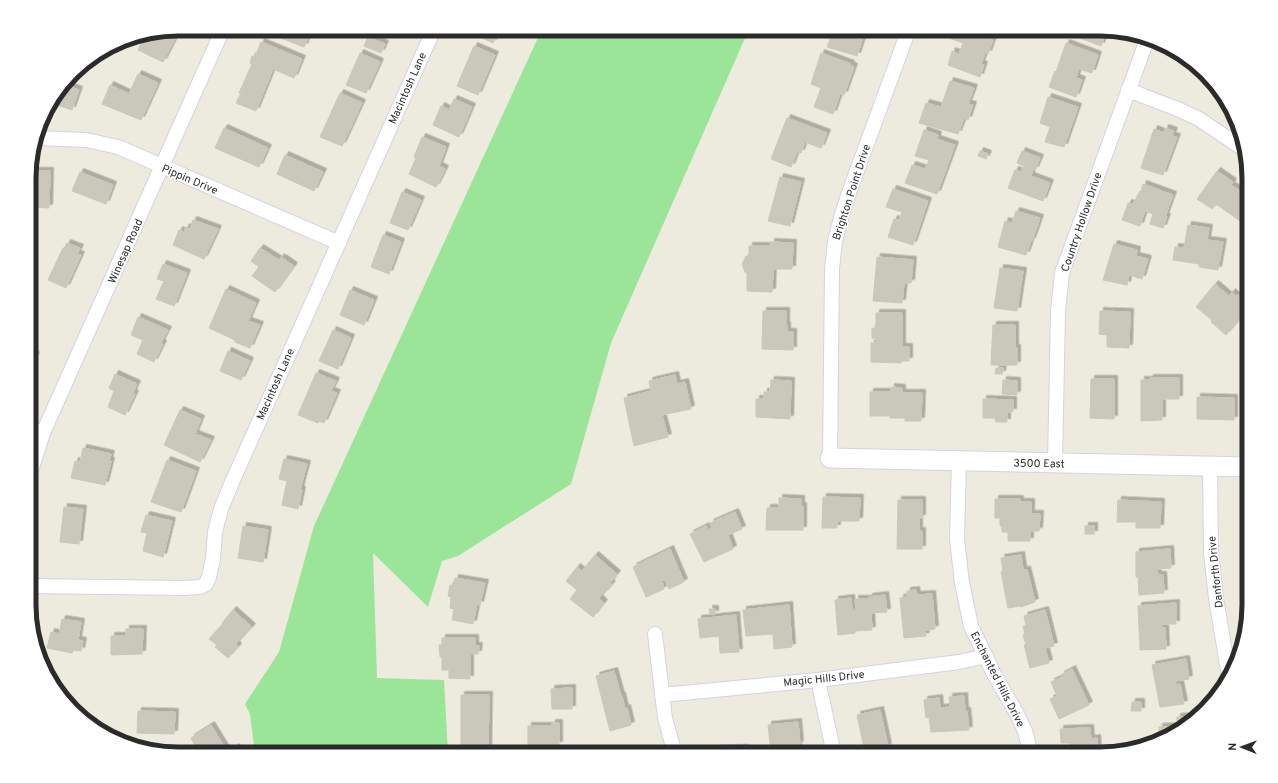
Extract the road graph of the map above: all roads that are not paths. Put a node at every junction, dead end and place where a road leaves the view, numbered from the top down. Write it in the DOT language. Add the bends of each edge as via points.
graph roads {
  1 [pos="220,36"];
  2 [pos="431,36"];
  3 [pos="906,36"];
  4 [pos="1145,44"];
  5 [pos="1128,90"];
  6 [pos="42,138"];
  7 [pos="1238,145"];
  8 [pos="162,167"];
  9 [pos="339,243"];
  10 [pos="36,430"];
  11 [pos="43,433"];
  12 [pos="36,455"];
  13 [pos="830,458"];
  14 [pos="959,461"];
  15 [pos="1055,463"];
  16 [pos="1210,466"];
  17 [pos="1242,467"];
  18 [pos="36,586"];
  19 [pos="655,634"];
  20 [pos="986,656"];
  21 [pos="1227,667"];
  22 [pos="818,680"];
  23 [pos="662,695"];
  24 [pos="673,747"];
  25 [pos="832,747"];
  26 [pos="1029,747"];
  1 -- 8 [label="street, Winesap Road"];
  2 -- 9 [label="street, Macintosh Lane"];
  3 -- 13 [label="street, Brighton Point Drive" via="851,187 835,241 832,269"];
  4 -- 5 [label="street, Country Hollow Drive"];
  5 -- 7 [label="street" via="1199,119"];
  5 -- 15 [label="street, Country Hollow Drive" via="1062,272 1058,311"];
  6 -- 8 [label="street, Pippin Drive" via="103,142"];
  8 -- 9 [label="street, Pippin Drive"];
  8 -- 11 [label="street, Winesap Road"];
  9 -- 18 [label="street, Macintosh Lane" via="224,501 215,532 211,569 206,584 184,588"];
  10 -- 11 [label="street"];
  11 -- 12 [label="street, Winesap Road"];
  13 -- 14 [label="street, 3500 East"];
  14 -- 15 [label="street, 3500 East"];
  14 -- 20 [label="street, Enchanted Hills Drive" via="957,539 962,583 971,626"];
  15 -- 16 [label="street, 3500 East"];
  16 -- 17 [label="street, 3500 East"];
  16 -- 21 [label="street, Danforth Drive" via="1211,553"];
  19 -- 23 [label="street"];
  20 -- 22 [label="street, Magic Hills Drive" via="959,662"];
  20 -- 26 [label="street, Enchanted Hills Drive" via="1020,719"];
  22 -- 23 [label="street, Magic Hills Drive"];
  22 -- 25 [label="street"];
  23 -- 24 [label="street"];
}
